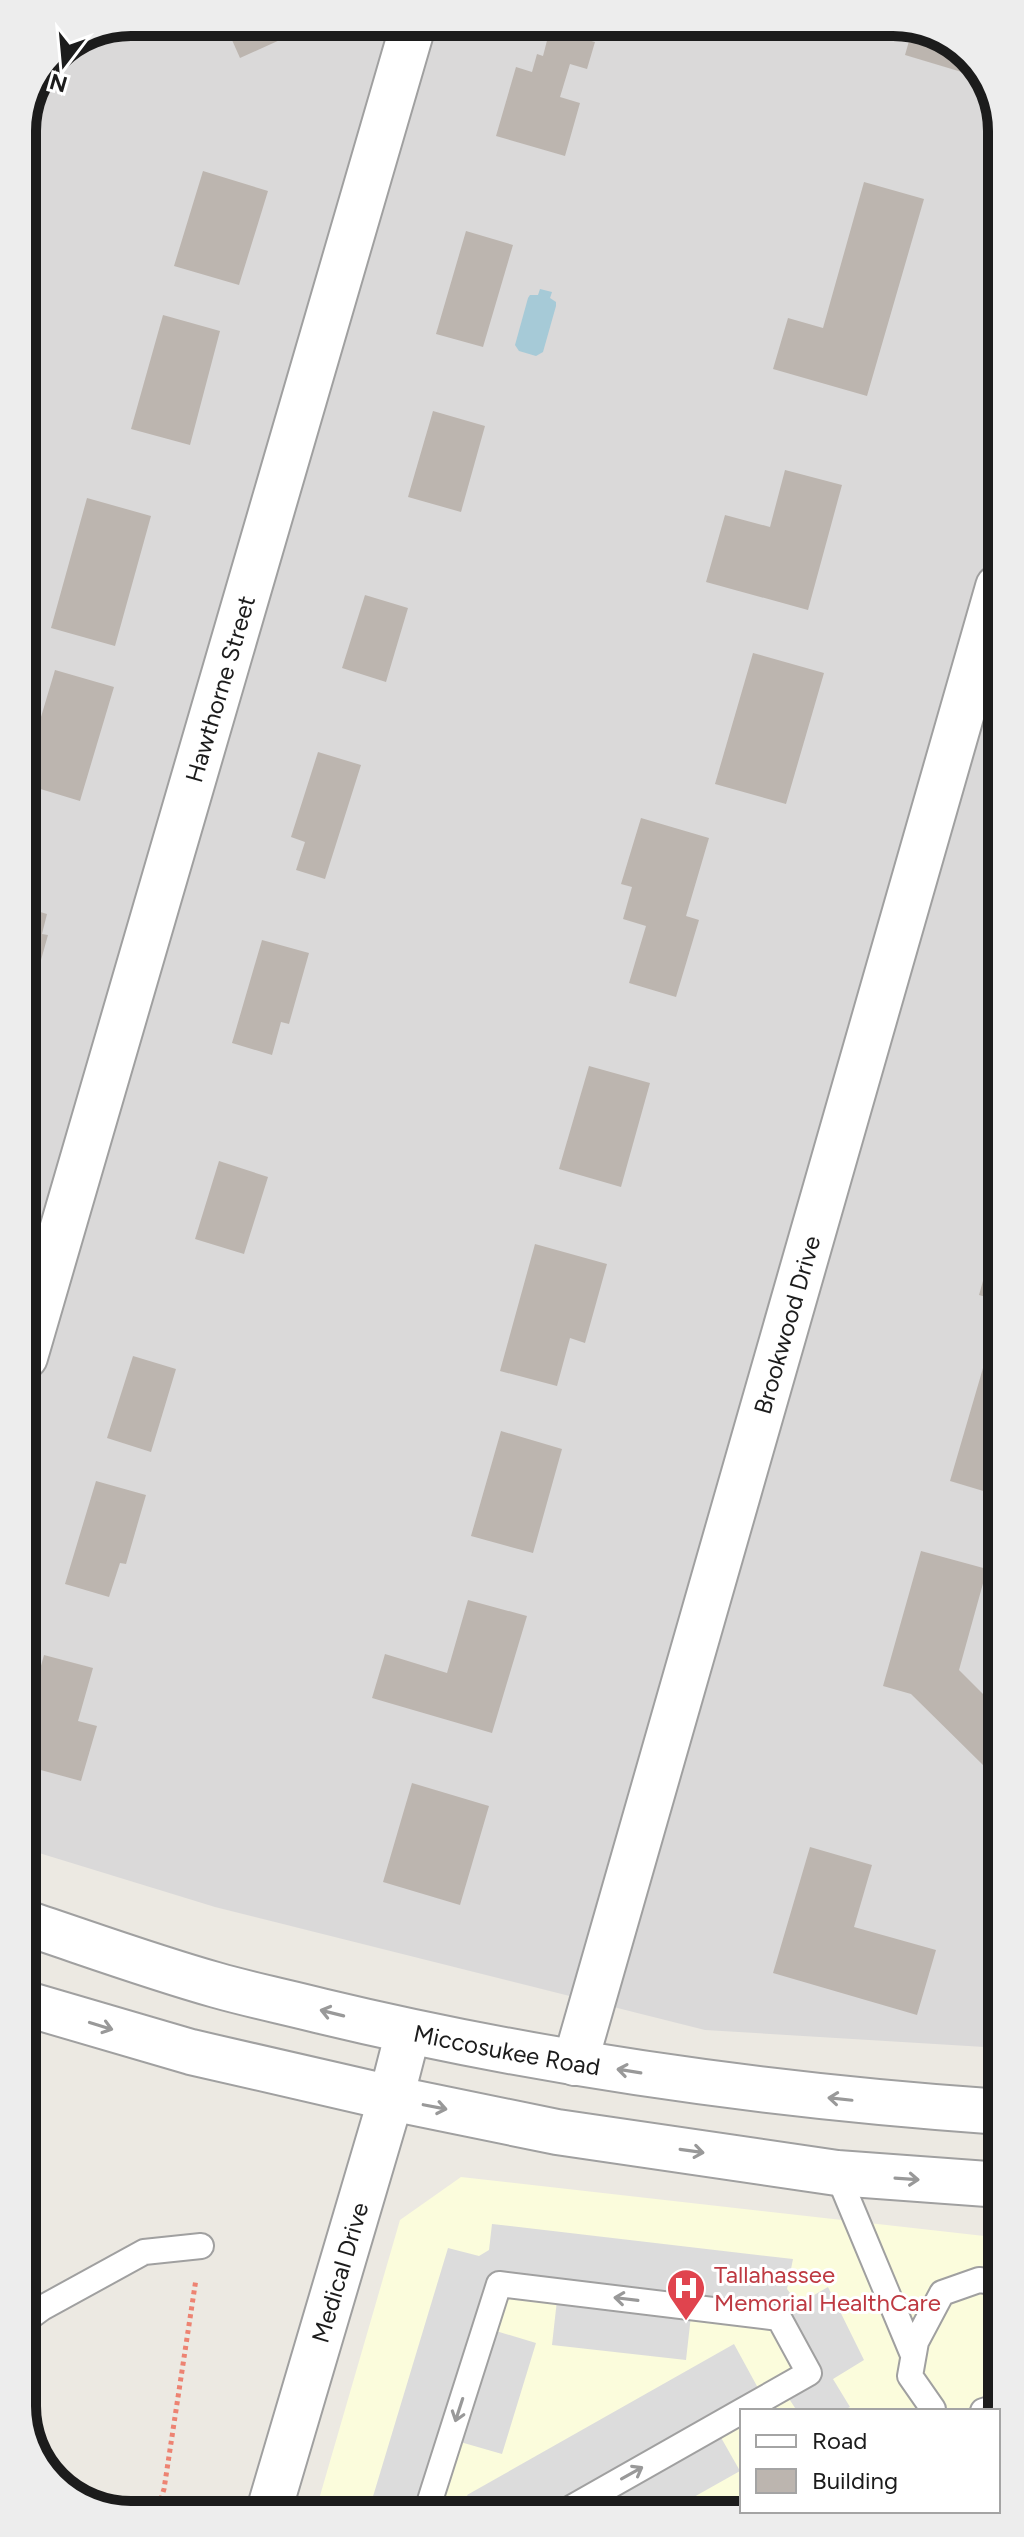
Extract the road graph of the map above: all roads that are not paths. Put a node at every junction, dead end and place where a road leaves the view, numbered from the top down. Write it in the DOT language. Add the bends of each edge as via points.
graph roads {
  1 [pos="410,36"];
  2 [pos="988,622"];
  3 [pos="36,1319"];
  4 [pos="36,1926"];
  5 [pos="36,2007"];
  6 [pos="408,2032"];
  7 [pos="575,2063"];
  8 [pos="391,2098"];
  9 [pos="988,2111"];
  10 [pos="988,2157"];
  11 [pos="747,2160"];
  12 [pos="837,2173"];
  13 [pos="988,2184"];
  14 [pos="201,2246"];
  15 [pos="988,2281"];
  16 [pos="36,2314"];
  17 [pos="913,2355"];
  18 [pos="753,2409"];
  19 [pos="937,2409"];
  20 [pos="740,2417"];
  21 [pos="272,2501"];
  22 [pos="430,2501"];
  23 [pos="584,2501"];
  1 -- 3 [label="street, Hawthorne Street"];
  2 -- 7 [label="street, Brookwood Drive"];
  6 -- 4 [label="street, Miccosukee Road, one-way" via="216,1985"];
  5 -- 8 [label="street, one-way" via="191,2052"];
  6 -- 7 [label="street, Miccosukee Road"];
  6 -- 8 [label="street, Medical Drive"];
  9 -- 7 [label="street, Miccosukee Road, one-way" via="750,2089"];
  8 -- 11 [label="street, one-way" via="557,2132"];
  8 -- 21 [label="street, Medical Drive"];
  10 -- 11 [label="street" via="805,2140"];
  11 -- 12 [label="street"];
  12 -- 13 [label="street, one-way"];
  12 -- 17 [label="lane"];
  14 -- 16 [label="lane" via="144,2252"];
  15 -- 17 [label="lane" via="942,2293"];
  17 -- 19 [label="lane" via="910,2376"];
  18 -- 22 [label="lane, one-way" via="809,2373 779,2318 499,2284"];
  23 -- 20 [label="lane, one-way"];
}
